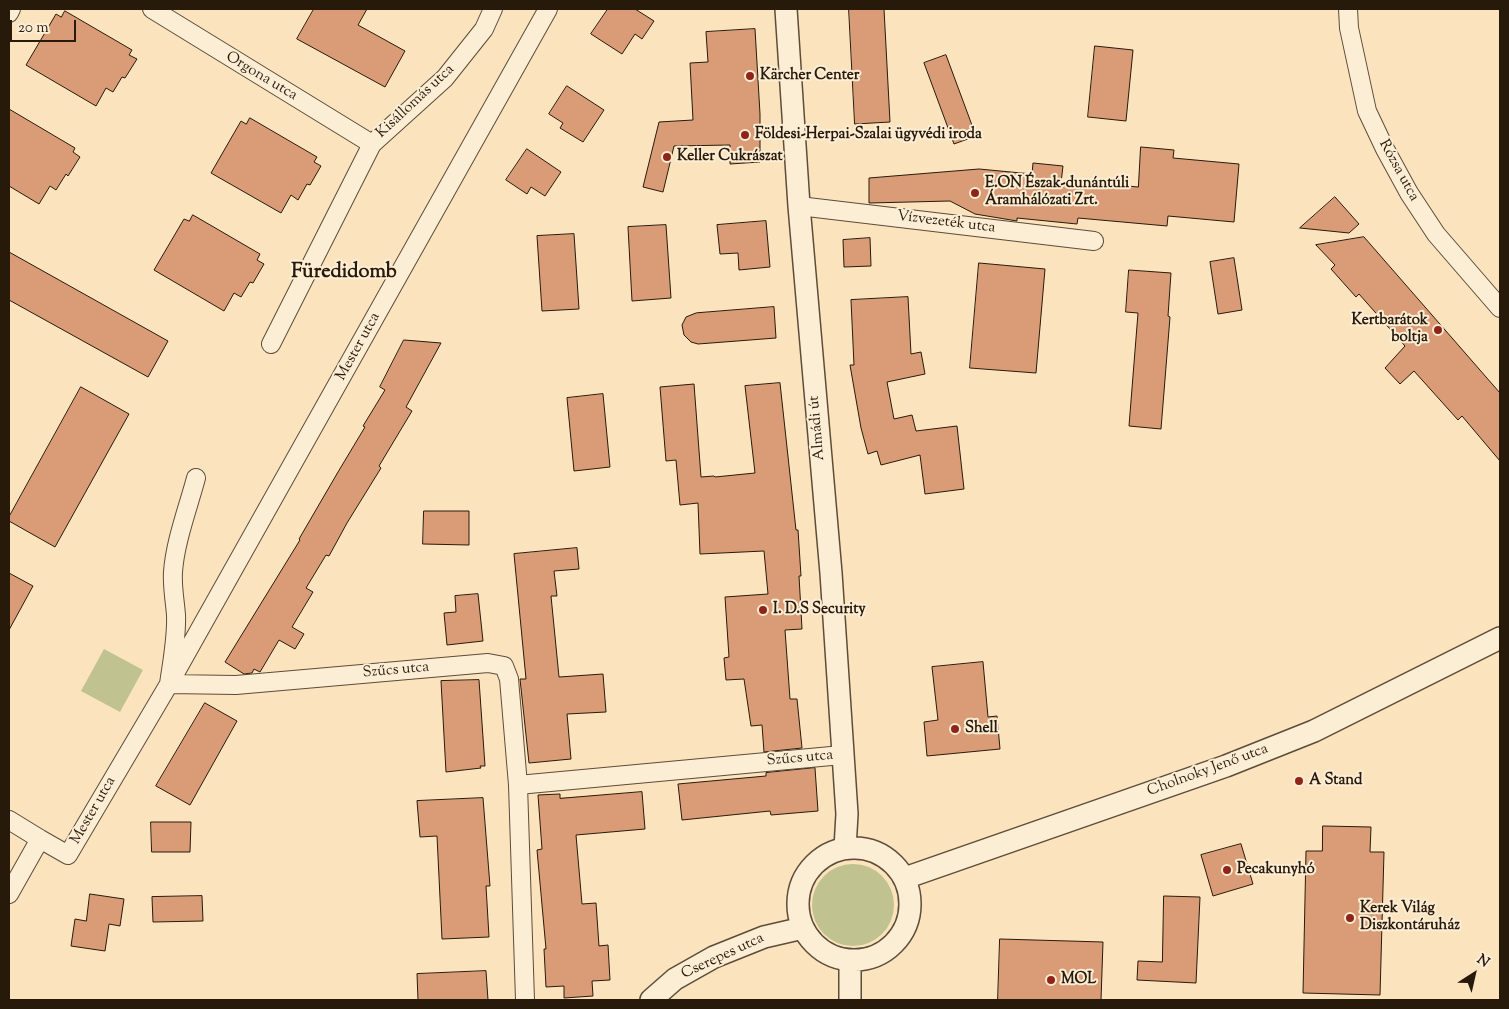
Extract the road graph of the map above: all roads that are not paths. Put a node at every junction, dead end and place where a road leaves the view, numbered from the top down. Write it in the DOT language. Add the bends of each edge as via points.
graph roads {
  1 [pos="11,9"];
  2 [pos="152,9"];
  3 [pos="493,9"];
  4 [pos="548,9"];
  5 [pos="786,9"];
  6 [pos="1348,9"];
  7 [pos="9,13"];
  8 [pos="372,144"];
  9 [pos="799,206"];
  10 [pos="1094,241"];
  11 [pos="1500,308"];
  12 [pos="271,344"];
  13 [pos="196,478"];
  14 [pos="1500,638"];
  15 [pos="168,684"];
  16 [pos="842,755"];
  17 [pos="518,785"];
  18 [pos="9,820"];
  19 [pos="40,839"];
  20 [pos="844,848"];
  21 [pos="905,878"];
  22 [pos="9,894"];
  23 [pos="803,928"];
  24 [pos="850,960"];
  25 [pos="525,1000"];
  26 [pos="651,1000"];
  27 [pos="850,1000"];
  1 -- 7 [label="street"];
  2 -- 8 [label="street, Orgona utca"];
  3 -- 8 [label="street, Kisállomás utca" via="484,29 445,78"];
  4 -- 15 [label="street, Mester utca"];
  5 -- 9 [label="street, Almádi út"];
  6 -- 11 [label="street, Rózsa utca" via="1348,28 1366,111 1385,149 1436,234"];
  8 -- 12 [label="street"];
  9 -- 10 [label="street, Vízvezeték utca"];
  9 -- 16 [label="street, Almádi út" via="831,573"];
  13 -- 15 [label="street, Mester utca" via="173,571 176,616"];
  14 -- 21 [label="street, Cholnoky Jenő utca" via="1288,741 1226,766"];
  15 -- 17 [label="street, Szűcs utca" via="236,684 488,664 504,666 509,679"];
  15 -- 19 [label="street, Mester utca" via="68,855"];
  16 -- 17 [label="street, Szűcs utca"];
  16 -- 20 [label="street, Almádi út" via="847,814"];
  17 -- 25 [label="street, Szűcs utca"];
  18 -- 19 [label="street"];
  19 -- 22 [label="street"];
  20 -- 21 [label="street" via="860,847 881,854 894,863"];
  20 -- 23 [label="street" via="823,856 802,881 798,901"];
  21 -- 24 [label="street" via="911,905 908,923 900,938 888,950 873,957"];
  23 -- 24 [label="street" via="824,952"];
  23 -- 26 [label="street, Cserepes utca" via="764,937 714,958 675,979"];
  24 -- 27 [label="street"];
}
